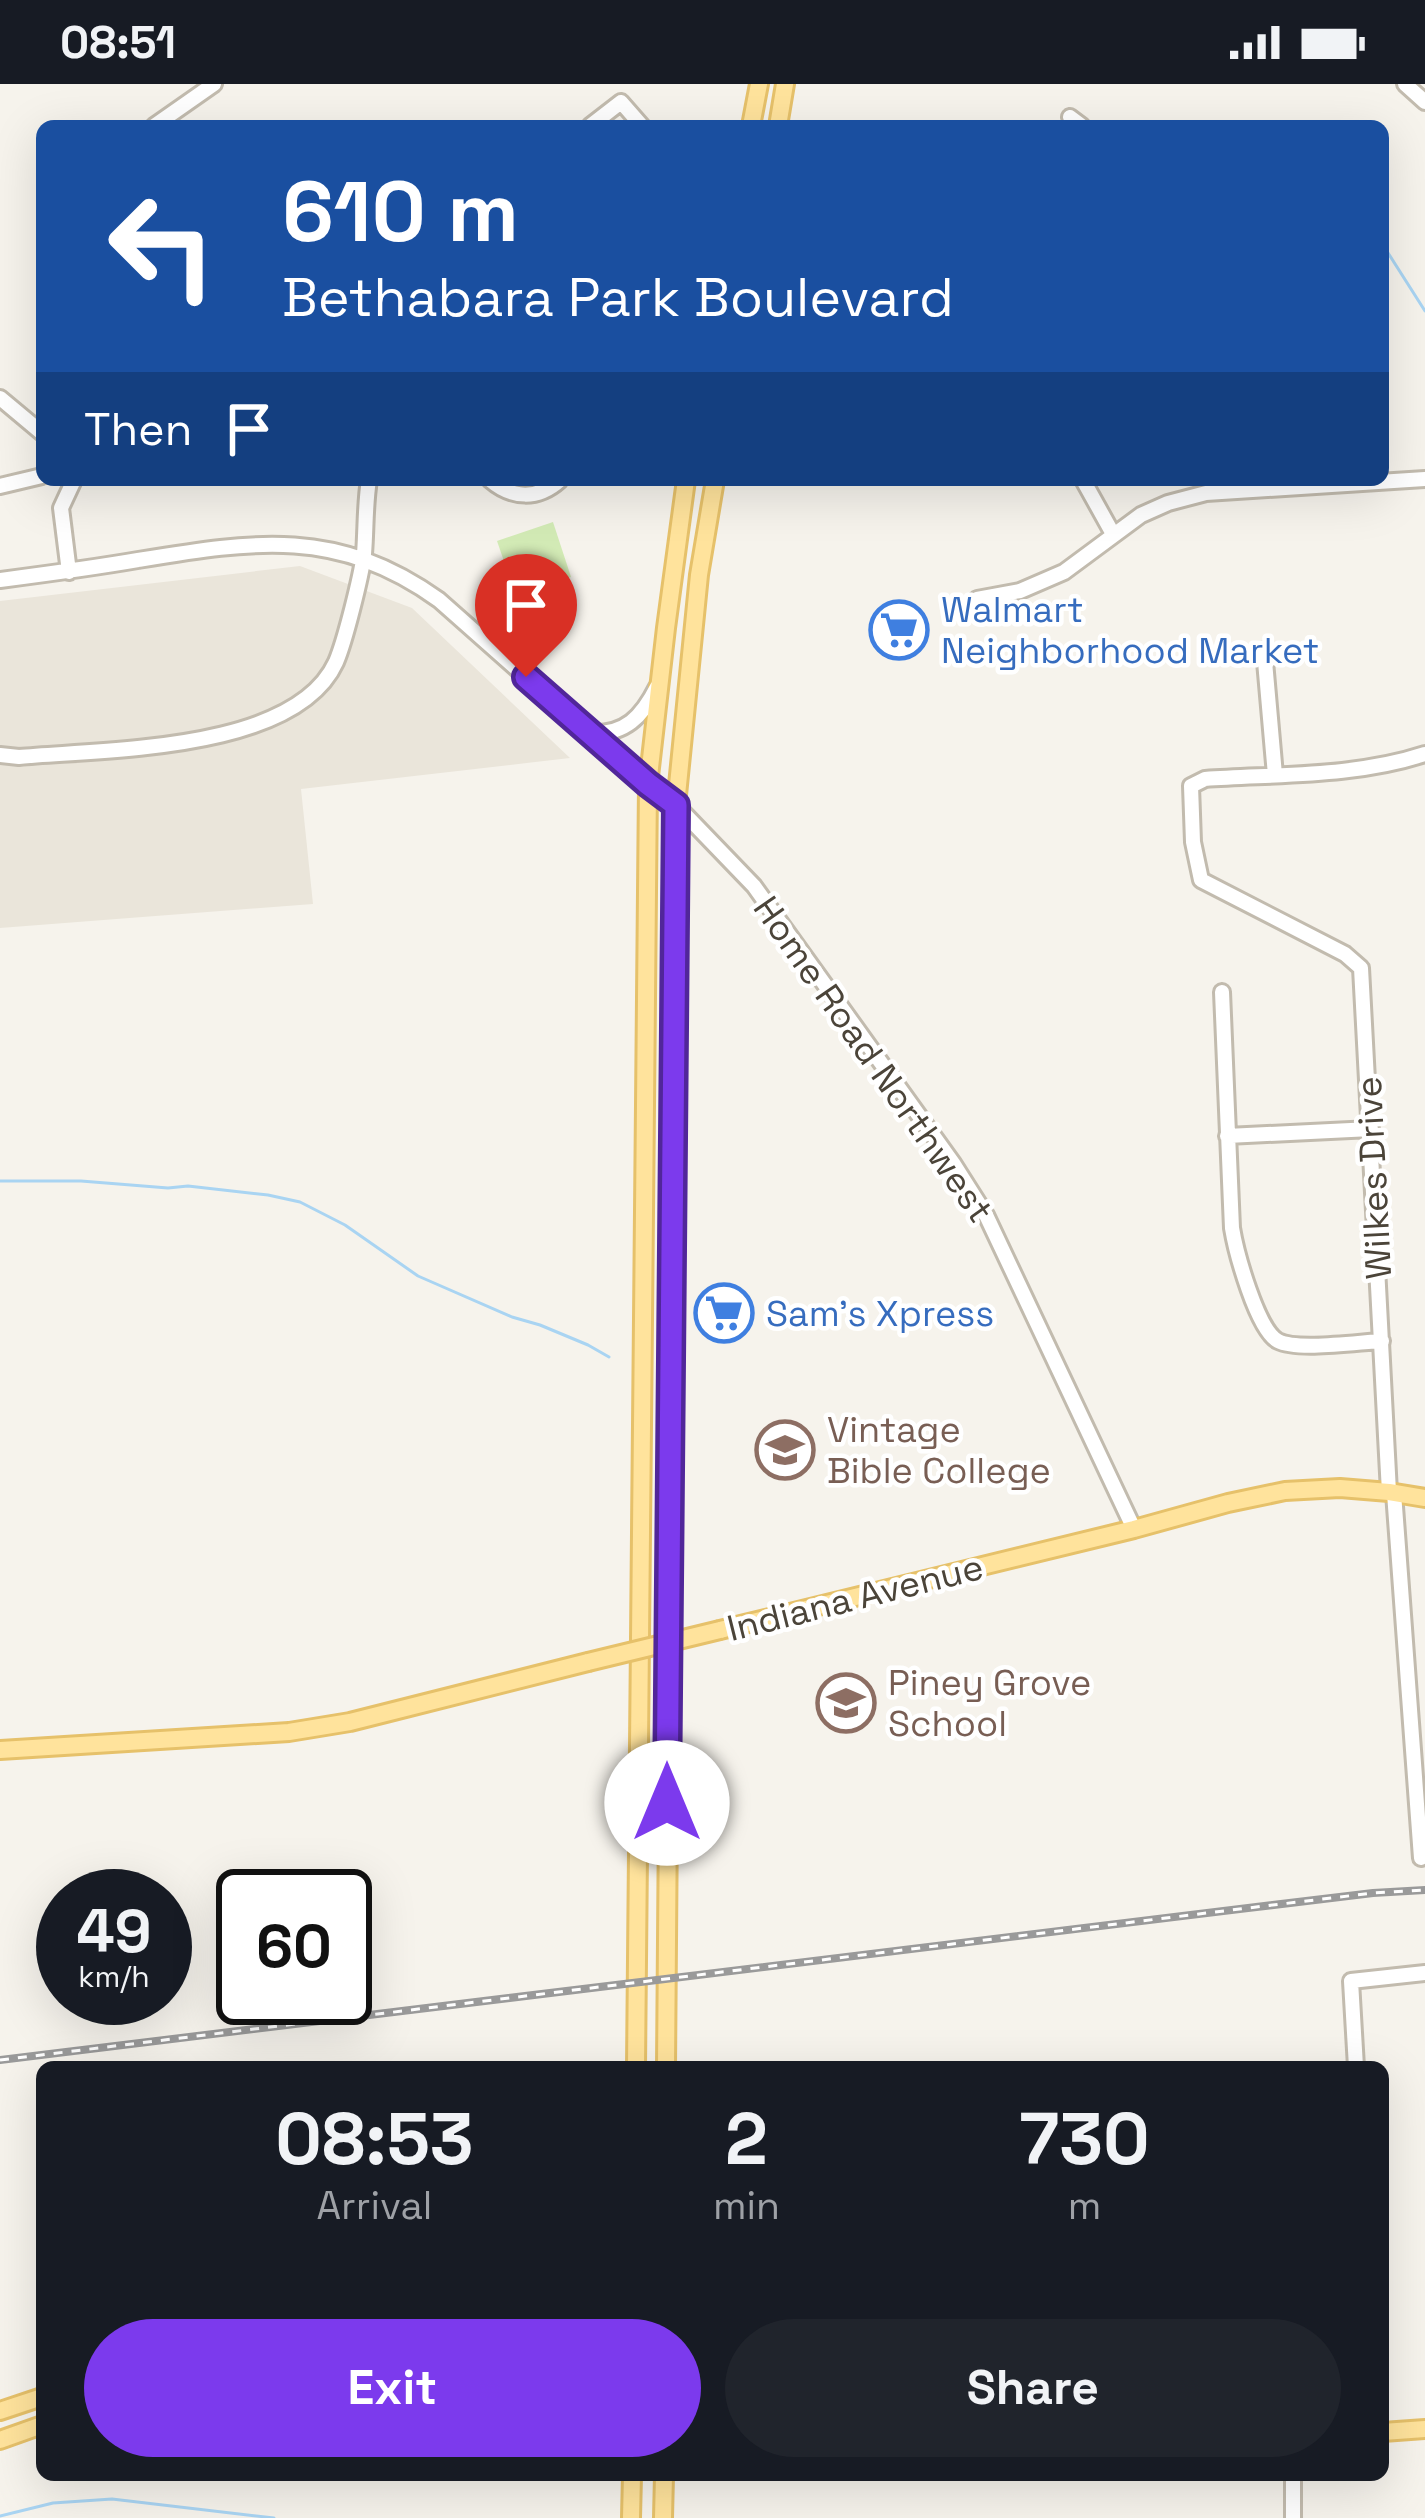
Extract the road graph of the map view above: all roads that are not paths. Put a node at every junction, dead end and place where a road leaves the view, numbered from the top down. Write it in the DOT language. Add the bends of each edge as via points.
graph roads {
  1 [pos="214,84"];
  2 [pos="759,84"];
  3 [pos="785,84"];
  4 [pos="1406,84"];
  5 [pos="1425,102"];
  6 [pos="165,120"];
  7 [pos="598,120"];
  8 [pos="637,120"];
  9 [pos="752,120"];
  10 [pos="779,120"];
  11 [pos="0,398"];
  12 [pos="36,428"];
  13 [pos="36,477"];
  14 [pos="1425,479"];
  15 [pos="1389,481"];
  16 [pos="0,486"];
  17 [pos="71,486"];
  18 [pos="367,486"];
  19 [pos="498,486"];
  20 [pos="553,486"];
  21 [pos="685,486"];
  22 [pos="714,486"];
  23 [pos="1086,486"];
  24 [pos="1316,486"];
  25 [pos="1113,534"];
  26 [pos="363,560"];
  27 [pos="69,572"];
  28 [pos="0,580"];
  29 [pos="977,598"];
  30 [pos="1264,650"];
  31 [pos="659,683"];
  32 [pos="590,733"];
  33 [pos="1425,754"];
  34 [pos="0,755"];
  35 [pos="1275,775"];
  36 [pos="648,784"];
  37 [pos="676,805"];
  38 [pos="1222,992"];
  39 [pos="1371,1130"];
  40 [pos="1227,1136"];
  41 [pos="1382,1341"];
  42 [pos="1391,1493"];
  43 [pos="1425,1498"];
  44 [pos="1134,1529"];
  45 [pos="0,1750"];
  46 [pos="1421,1858"];
  47 [pos="1425,1973"];
  48 [pos="636,2061"];
  49 [pos="666,2061"];
  50 [pos="1356,2061"];
  51 [pos="36,2399"];
  52 [pos="0,2411"];
  53 [pos="36,2427"];
  54 [pos="1425,2429"];
  55 [pos="1389,2432"];
  56 [pos="0,2440"];
  57 [pos="632,2481"];
  58 [pos="666,2481"];
  59 [pos="1293,2481"];
  60 [pos="631,2518"];
  61 [pos="663,2518"];
  62 [pos="1293,2518"];
  1 -- 6 [label="street"];
  2 -- 9 [label="main road"];
  3 -- 10 [label="main road"];
  4 -- 5 [label="street"];
  7 -- 8 [label="street" via="621,102"];
  11 -- 12 [label="street"];
  13 -- 16 [label="street"];
  14 -- 15 [label="street"];
  17 -- 27 [label="street" via="61,508"];
  18 -- 26 [label="street"];
  19 -- 20 [label="street" via="532,495"];
  21 -- 31 [label="main road"];
  22 -- 37 [label="main road"];
  23 -- 25 [label="street"];
  24 -- 25 [label="street" via="1206,493 1168,503"];
  25 -- 29 [label="street" via="1064,572"];
  26 -- 27 [label="street, Home Road Northwest" via="264,543"];
  26 -- 32 [label="street, Home Road Northwest" via="439,600"];
  26 -- 34 [label="street" via="335,664 299,704 202,741"];
  27 -- 28 [label="street, Home Road Northwest"];
  30 -- 35 [label="street"];
  31 -- 32 [label="street" via="623,728"];
  31 -- 36 [label="main road"];
  32 -- 36 [label="street, Home Road Northwest"];
  33 -- 35 [label="street"];
  35 -- 39 [label="street, Wilkes Drive" via="1205,778 1192,786 1201,880 1361,968"];
  36 -- 37 [label="street, Home Road Northwest"];
  36 -- 48 [label="main road"];
  37 -- 44 [label="street, Home Road Northwest" via="754,886 986,1215"];
  37 -- 49 [label="main road"];
  38 -- 40 [label="street"];
  39 -- 40 [label="street"];
  39 -- 41 [label="street, Wilkes Drive"];
  40 -- 41 [label="street" via="1234,1243 1266,1330 1280,1342 1306,1345"];
  41 -- 42 [label="street, Wilkes Drive"];
  42 -- 43 [label="main road, Indiana Avenue"];
  42 -- 44 [label="main road, Indiana Avenue" via="1285,1491"];
  42 -- 46 [label="street, Wilkes Drive"];
  44 -- 45 [label="main road, Indiana Avenue, bridge" via="350,1722"];
  47 -- 50 [label="street" via="1351,1981"];
  51 -- 52 [label="main road"];
  53 -- 56 [label="main road"];
  54 -- 55 [label="main road"];
  57 -- 60 [label="main road"];
  58 -- 61 [label="main road"];
  59 -- 62 [label="street"];
}
